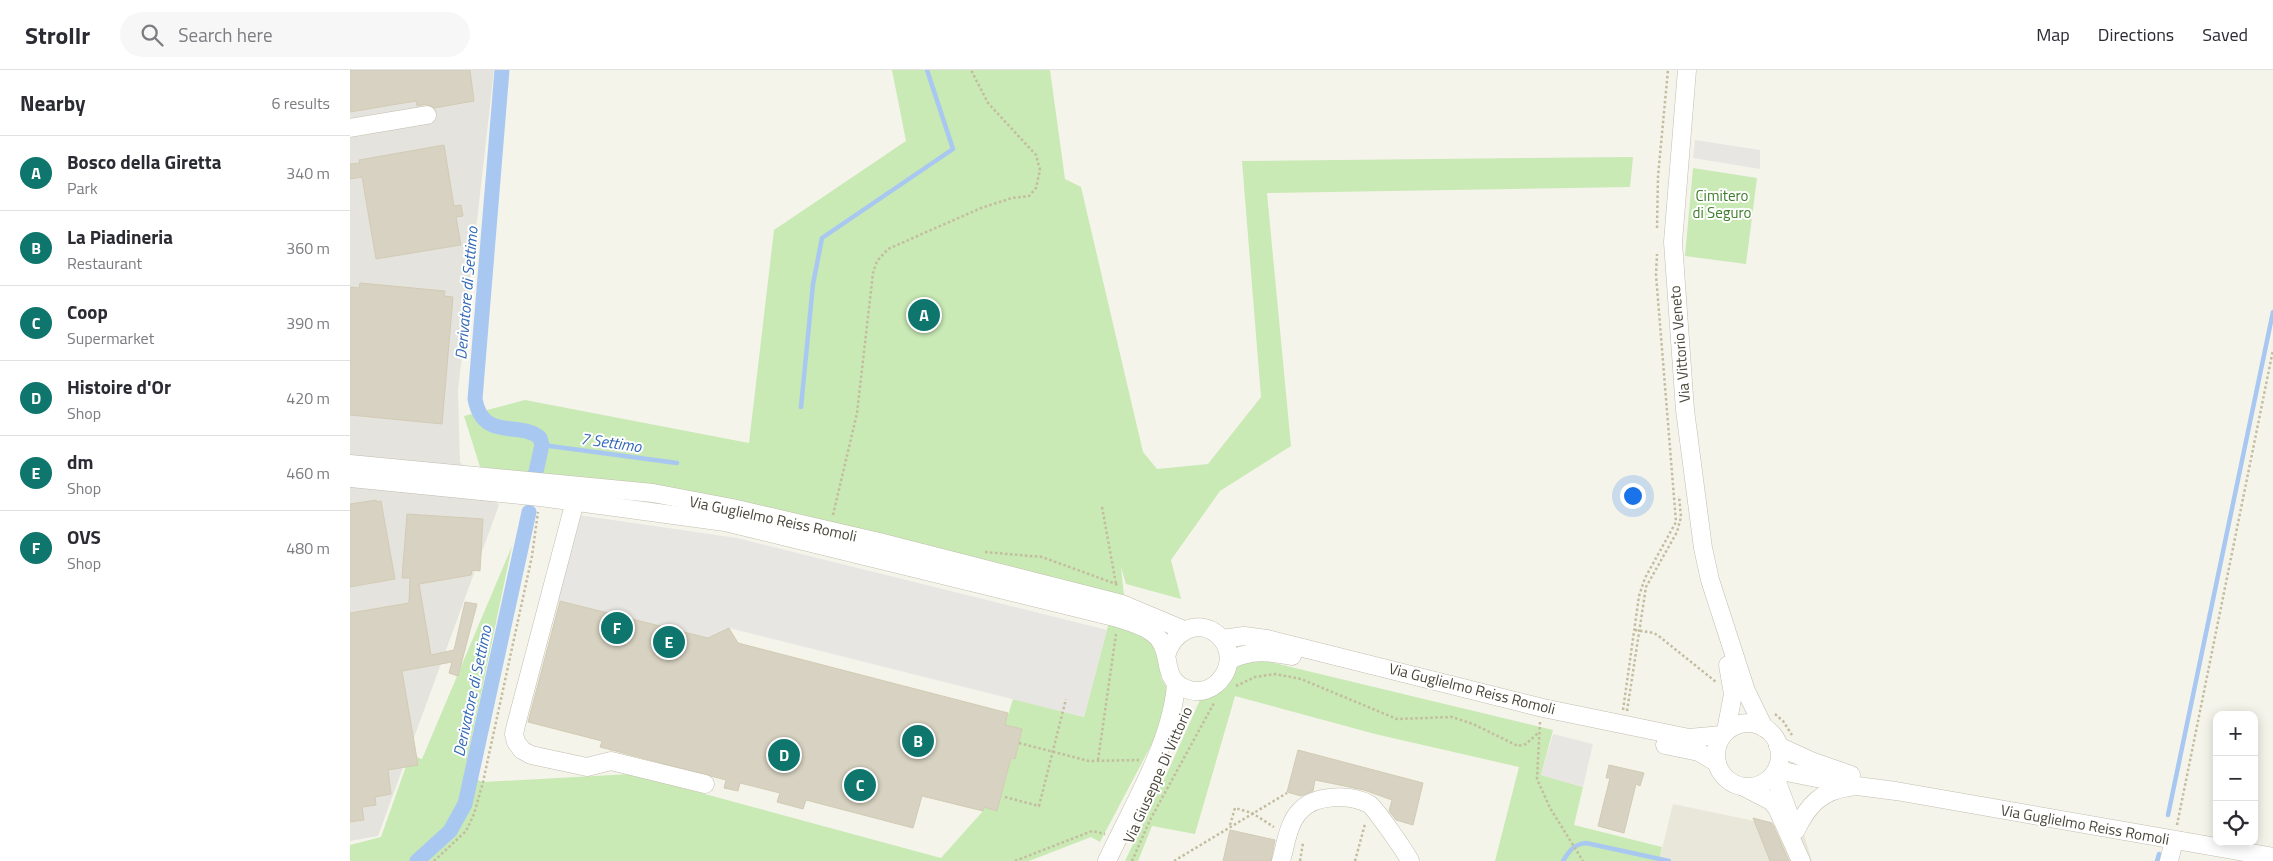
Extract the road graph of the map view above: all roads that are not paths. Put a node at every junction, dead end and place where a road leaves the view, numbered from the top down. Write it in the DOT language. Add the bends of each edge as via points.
graph roads {
  1 [pos="1687,70"];
  2 [pos="427,115"];
  3 [pos="350,128"];
  4 [pos="350,464"];
  5 [pos="350,478"];
  6 [pos="653,493"];
  7 [pos="575,501"];
  8 [pos="725,522"];
  9 [pos="879,542"];
  10 [pos="1122,606"];
  11 [pos="1720,615"];
  12 [pos="1184,630"];
  13 [pos="1222,638"];
  14 [pos="1166,656"];
  15 [pos="1229,660"];
  16 [pos="1176,683"];
  17 [pos="1199,691"];
  18 [pos="1764,728"];
  19 [pos="1724,733"];
  20 [pos="1778,746"];
  21 [pos="1717,763"];
  22 [pos="1164,769"];
  23 [pos="1775,772"];
  24 [pos="705,784"];
  25 [pos="1857,786"];
  26 [pos="1744,787"];
  27 [pos="1896,791"];
  28 [pos="1796,830"];
  29 [pos="2174,841"];
  30 [pos="1799,857"];
  31 [pos="2273,857"];
  32 [pos="1107,861"];
  33 [pos="1119,861"];
  34 [pos="1282,861"];
  35 [pos="1410,861"];
  36 [pos="2170,861"];
  1 -- 11 [label="street, Via Vittorio Veneto" via="1672,242 1685,410 1702,538"];
  2 -- 3 [label="street"];
  4 -- 6 [label="street, Via Guglielmo Reiss Romoli"];
  5 -- 7 [label="street, Via Guglielmo Reiss Romoli"];
  6 -- 7 [label="street" via="624,498 585,493 579,494"];
  6 -- 9 [label="street, Via Guglielmo Reiss Romoli"];
  7 -- 8 [label="street, Via Guglielmo Reiss Romoli"];
  7 -- 24 [label="street" via="514,734 516,742 531,755 587,767 610,761"];
  8 -- 9 [label="street" via="729,516 736,516 832,538"];
  8 -- 10 [label="street, Via Guglielmo Reiss Romoli"];
  9 -- 10 [label="street, Via Guglielmo Reiss Romoli"];
  10 -- 12 [label="street, Via Guglielmo Reiss Romoli"];
  10 -- 14 [label="street, Via Guglielmo Reiss Romoli" via="1161,641"];
  11 -- 18 [label="street" via="1746,691"];
  11 -- 19 [label="street" via="1733,694"];
  12 -- 13 [label="street" via="1204,628"];
  12 -- 14 [label="street" via="1175,636"];
  13 -- 15 [label="street"];
  13 -- 19 [label="street, Via Guglielmo Reiss Romoli" via="1267,639 1543,708 1689,738"];
  14 -- 16 [label="street" via="1170,675"];
  15 -- 17 [label="street" via="1223,677 1208,689"];
  15 -- 21 [label="street, Via Guglielmo Reiss Romoli" via="1244,653 1275,652 1541,718 1699,752"];
  16 -- 17 [label="street"];
  16 -- 22 [label="street, Via Giuseppe Di Vittorio" via="1175,704 1164,740"];
  17 -- 22 [label="street, Via Giuseppe Di Vittorio" via="1185,709"];
  18 -- 19 [label="street" via="1744,723"];
  18 -- 20 [label="street"];
  19 -- 21 [label="street" via="1715,752"];
  20 -- 23 [label="street" via="1780,757"];
  20 -- 27 [label="street, Via Guglielmo Reiss Romoli"];
  21 -- 26 [label="street" via="1728,780"];
  22 -- 32 [label="street, Via Giuseppe Di Vittorio" via="1118,837"];
  22 -- 33 [label="street, Via Giuseppe Di Vittorio"];
  23 -- 25 [label="street, Via Guglielmo Reiss Romoli"];
  23 -- 26 [label="street" via="1761,784"];
  23 -- 28 [label="street"];
  25 -- 27 [label="street, Via Guglielmo Reiss Romoli"];
  25 -- 28 [label="street" via="1836,788 1823,795 1806,810"];
  26 -- 30 [label="street" via="1771,801 1777,808"];
  27 -- 29 [label="street, Via Guglielmo Reiss Romoli"];
  28 -- 30 [label="street"];
  29 -- 31 [label="street, Via Guglielmo Reiss Romoli"];
  29 -- 36 [label="street"];
  34 -- 35 [label="street" via="1296,836 1293,819 1302,809 1318,800 1337,796 1370,805"];
}
